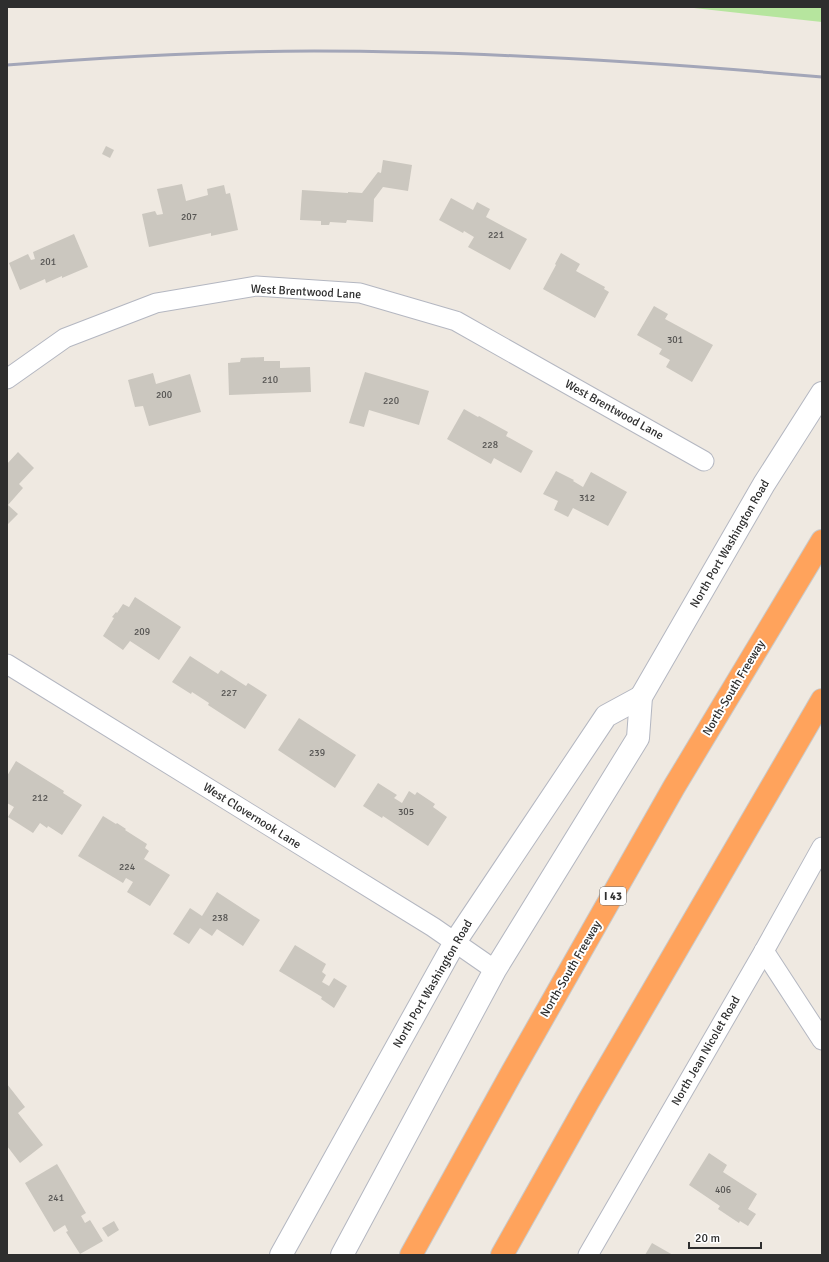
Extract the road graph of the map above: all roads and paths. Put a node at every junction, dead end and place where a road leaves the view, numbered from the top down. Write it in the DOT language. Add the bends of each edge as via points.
graph roads {
  1 [pos="7,379"];
  2 [pos="822,393"];
  3 [pos="704,461"];
  4 [pos="822,541"];
  5 [pos="7,664"];
  6 [pos="642,697"];
  7 [pos="822,700"];
  8 [pos="822,847"];
  9 [pos="455,942"];
  10 [pos="764,951"];
  11 [pos="495,970"];
  12 [pos="822,1040"];
  13 [pos="281,1255"];
  14 [pos="342,1255"];
  15 [pos="411,1255"];
  16 [pos="502,1255"];
  17 [pos="588,1255"];
  1 -- 3 [label="street, West Brentwood Lane" via="65,338 156,303 256,286 360,293 456,321"];
  2 -- 6 [label="main road, North Port Washington Road" via="764,484"];
  4 -- 15 [label="highway, North-South Freeway / I 43" via="674,788"];
  5 -- 9 [label="street, West Clovernook Lane"];
  6 -- 9 [label="main road, North Port Washington Road" via="606,716"];
  6 -- 11 [label="main road, North Port Washington Road" via="638,738"];
  7 -- 16 [label="highway"];
  8 -- 10 [label="street, North Jean Nicolet Road"];
  9 -- 11 [label="street, West Clovernook Lane"];
  9 -- 13 [label="main road, North Port Washington Road"];
  10 -- 12 [label="street"];
  10 -- 17 [label="street, North Jean Nicolet Road"];
  11 -- 14 [label="main road, North Port Washington Road"];
}
